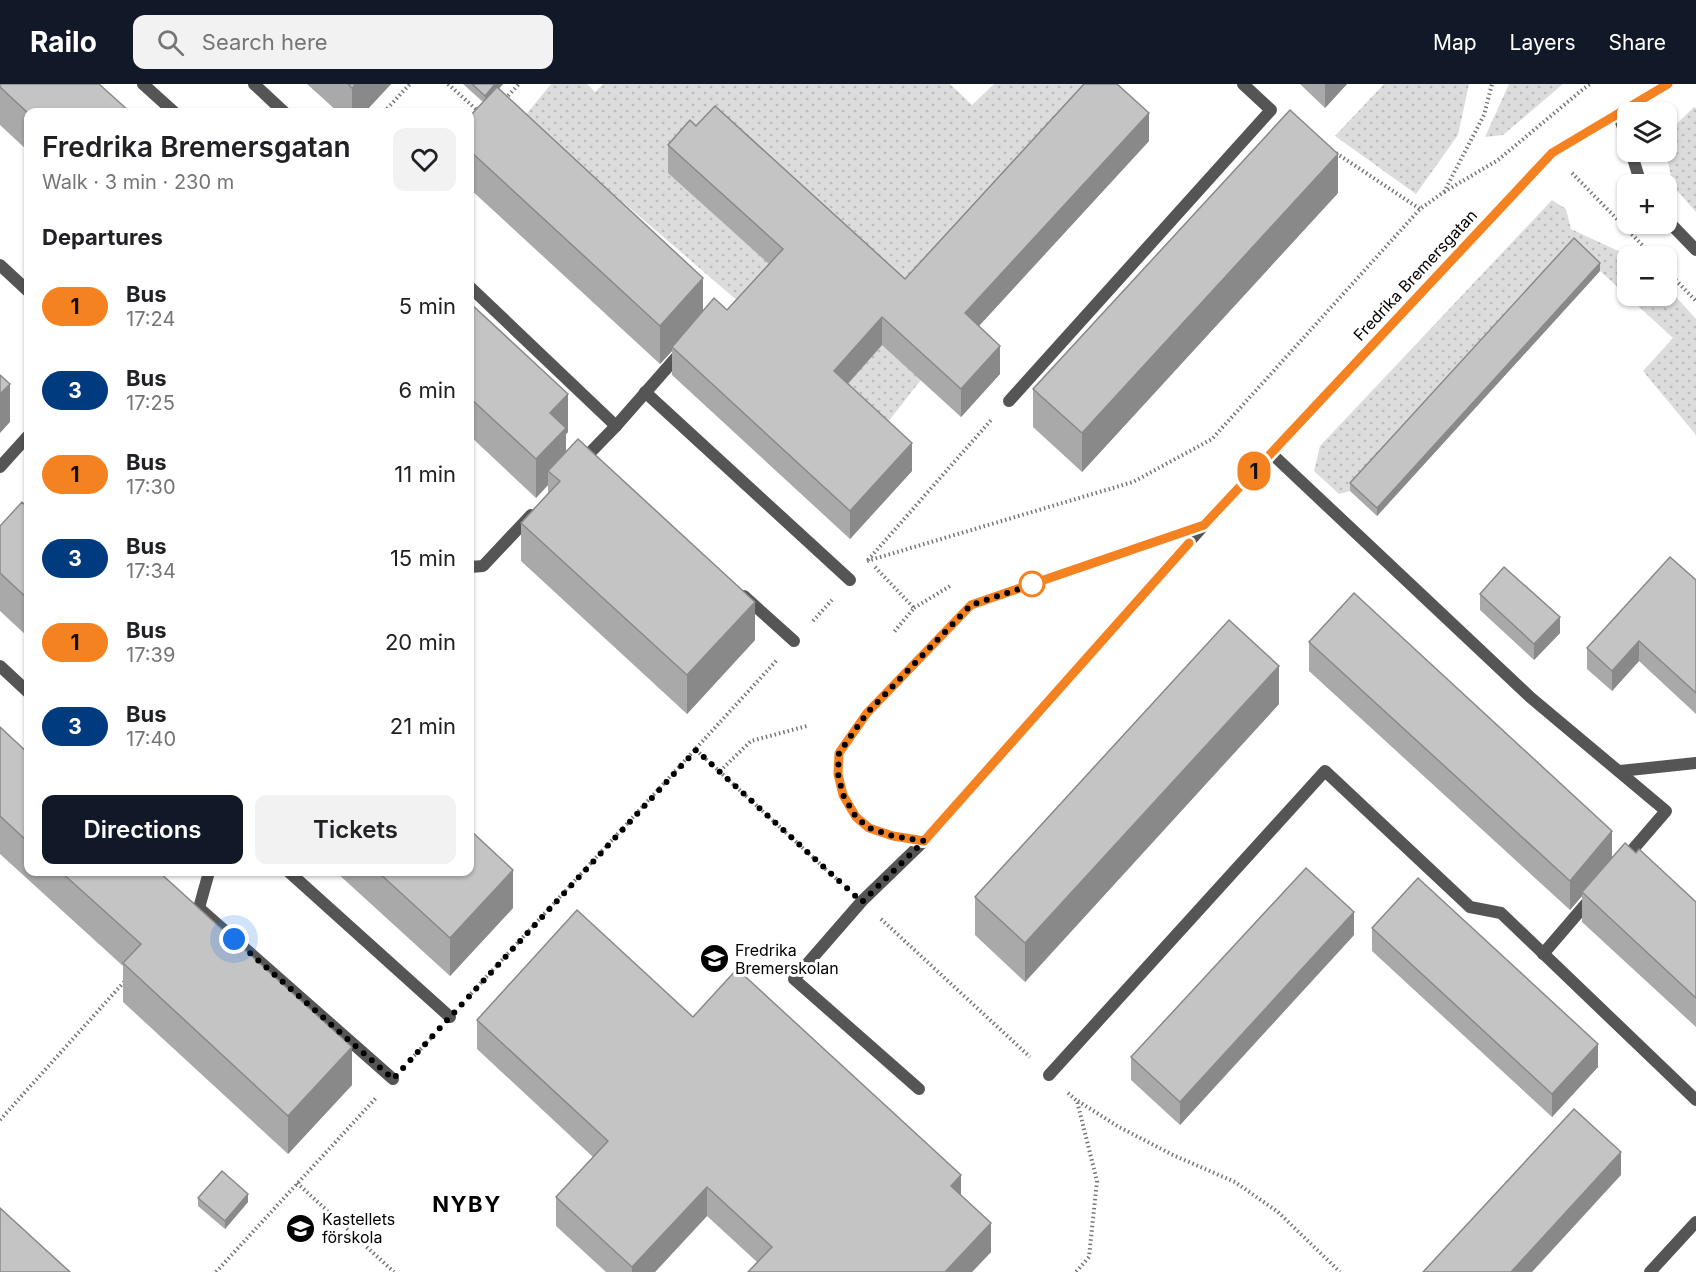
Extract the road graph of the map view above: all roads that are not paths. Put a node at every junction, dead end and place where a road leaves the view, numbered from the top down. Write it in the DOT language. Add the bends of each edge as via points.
graph roads {
  1 [pos="143,84"];
  2 [pos="254,84"];
  3 [pos="1243,84"];
  4 [pos="1668,84"];
  5 [pos="1637,102"];
  6 [pos="170,108"];
  7 [pos="280,108"];
  8 [pos="1617,114"];
  9 [pos="1677,230"];
  10 [pos="1696,250"];
  11 [pos="0,265"];
  12 [pos="24,287"];
  13 [pos="474,291"];
  14 [pos="691,341"];
  15 [pos="645,393"];
  16 [pos="1009,400"];
  17 [pos="616,426"];
  18 [pos="24,440"];
  19 [pos="1271,453"];
  20 [pos="0,467"];
  21 [pos="573,471"];
  22 [pos="542,504"];
  23 [pos="1204,525"];
  24 [pos="474,567"];
  25 [pos="850,580"];
  26 [pos="735,587"];
  27 [pos="794,641"];
  28 [pos="0,666"];
  29 [pos="24,688"];
  30 [pos="1696,763"];
  31 [pos="1620,771"];
  32 [pos="924,841"];
  33 [pos="1612,874"];
  34 [pos="208,876"];
  35 [pos="293,876"];
  36 [pos="1597,891"];
  37 [pos="1543,954"];
  38 [pos="450,1017"];
  39 [pos="1048,1075"];
  40 [pos="393,1079"];
  41 [pos="919,1089"];
  42 [pos="1696,1100"];
  43 [pos="1696,1222"];
  44 [pos="1650,1272"];
  1 -- 6 [label="street"];
  2 -- 7 [label="street"];
  3 -- 16 [label="street" via="1271,110"];
  4 -- 5 [label="street, Fredrika Bremersgatan"];
  8 -- 19 [label="street, Fredrika Bremersgatan" via="1552,153"];
  9 -- 10 [label="street"];
  11 -- 12 [label="street"];
  13 -- 17 [label="street"];
  14 -- 15 [label="street"];
  15 -- 17 [label="street"];
  15 -- 25 [label="street"];
  17 -- 21 [label="street" via="593,458"];
  18 -- 20 [label="street"];
  19 -- 23 [label="street, Fredrika Bremersgatan"];
  19 -- 31 [label="street" via="1530,697"];
  22 -- 24 [label="street" via="483,566"];
  23 -- 32 [label="street, Fredrika Bremersgatan"];
  23 -- 32 [label="street" via="971,605 867,713 839,753 843,795 856,817 869,828"];
  26 -- 27 [label="street"];
  28 -- 29 [label="street"];
  30 -- 31 [label="street"];
  31 -- 33 [label="street" via="1666,811"];
  32 -- 41 [label="street, Fredrika Bremersgatan" via="862,902 794,979"];
  34 -- 40 [label="street" via="199,908"];
  35 -- 38 [label="street"];
  36 -- 37 [label="street"];
  37 -- 39 [label="street" via="1501,913 1470,907 1325,771"];
  37 -- 42 [label="street"];
  43 -- 44 [label="street"];
}
